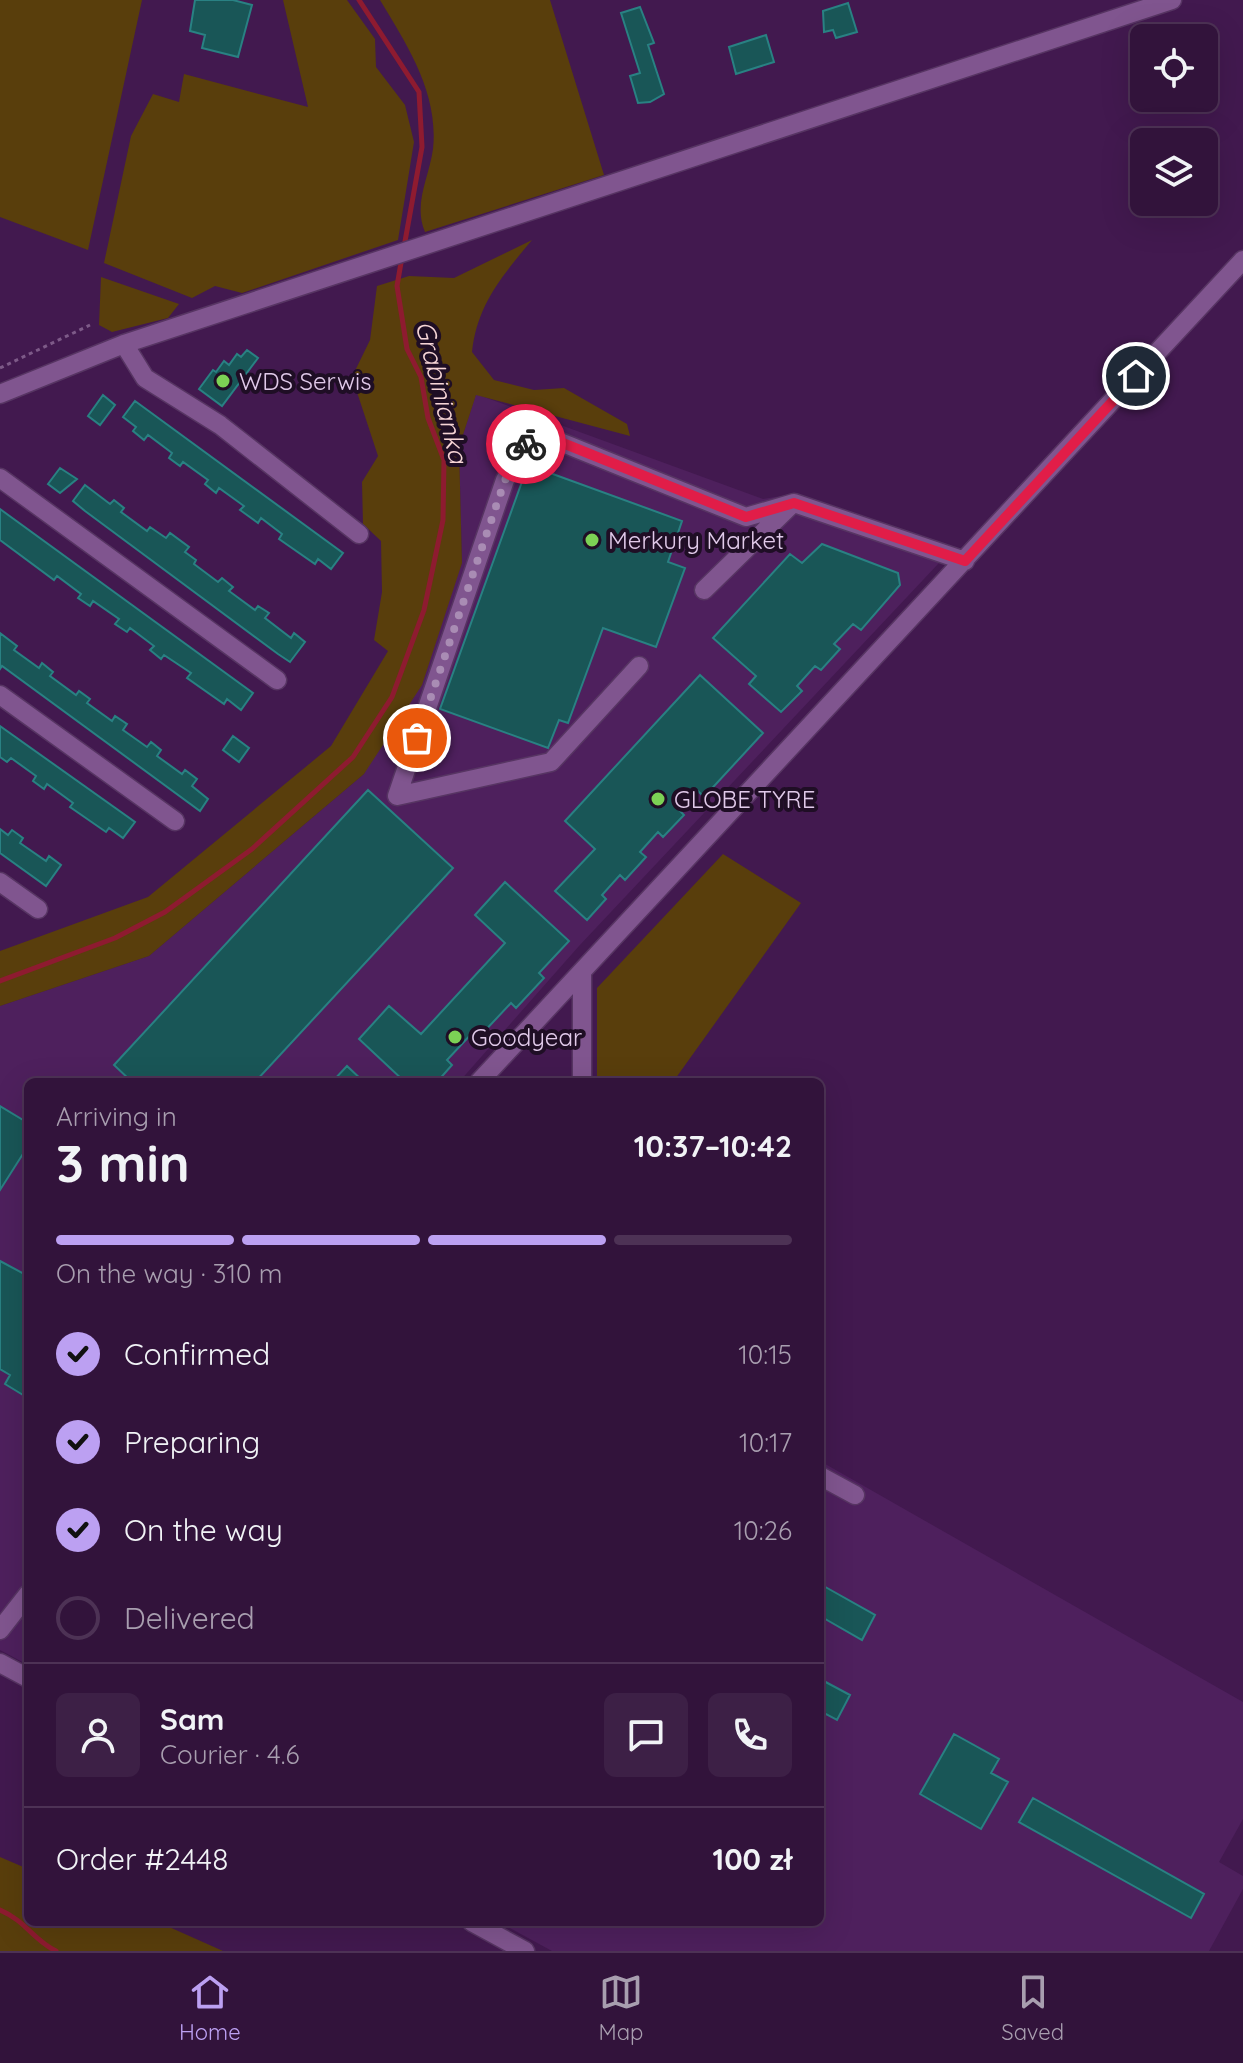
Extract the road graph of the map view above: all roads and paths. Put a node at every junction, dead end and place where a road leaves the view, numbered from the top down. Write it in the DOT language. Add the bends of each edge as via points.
graph roads {
  1 [pos="1172,0"];
  2 [pos="1243,260"];
  3 [pos="90,325"];
  4 [pos="124,344"];
  5 [pos="0,368"];
  6 [pos="0,394"];
  7 [pos="0,478"];
  8 [pos="794,503"];
  9 [pos="359,534"];
  10 [pos="965,561"];
  11 [pos="704,590"];
  12 [pos="639,666"];
  13 [pos="277,680"];
  14 [pos="0,695"];
  15 [pos="175,821"];
  16 [pos="0,882"];
  17 [pos="38,909"];
  18 [pos="582,972"];
  19 [pos="483,1078"];
  20 [pos="582,1078"];
  21 [pos="824,1478"];
  22 [pos="855,1495"];
  23 [pos="24,1599"];
  24 [pos="0,1630"];
  25 [pos="0,1663"];
  26 [pos="24,1676"];
  27 [pos="479,1926"];
  28 [pos="525,1951"];
  1 -- 4 [label="street"];
  2 -- 10 [label="street"];
  3 -- 5 [label="path"];
  4 -- 6 [label="street"];
  4 -- 9 [label="street" via="145,378 220,425"];
  7 -- 13 [label="street"];
  8 -- 10 [label="street"];
  8 -- 11 [label="street"];
  8 -- 12 [label="street" via="746,517 533,431 505,480 397,796 551,762"];
  10 -- 18 [label="street"];
  14 -- 15 [label="street"];
  16 -- 17 [label="street"];
  18 -- 19 [label="street"];
  18 -- 20 [label="street"];
  21 -- 22 [label="street"];
  23 -- 24 [label="street"];
  25 -- 26 [label="street"];
  27 -- 28 [label="street"];
}
